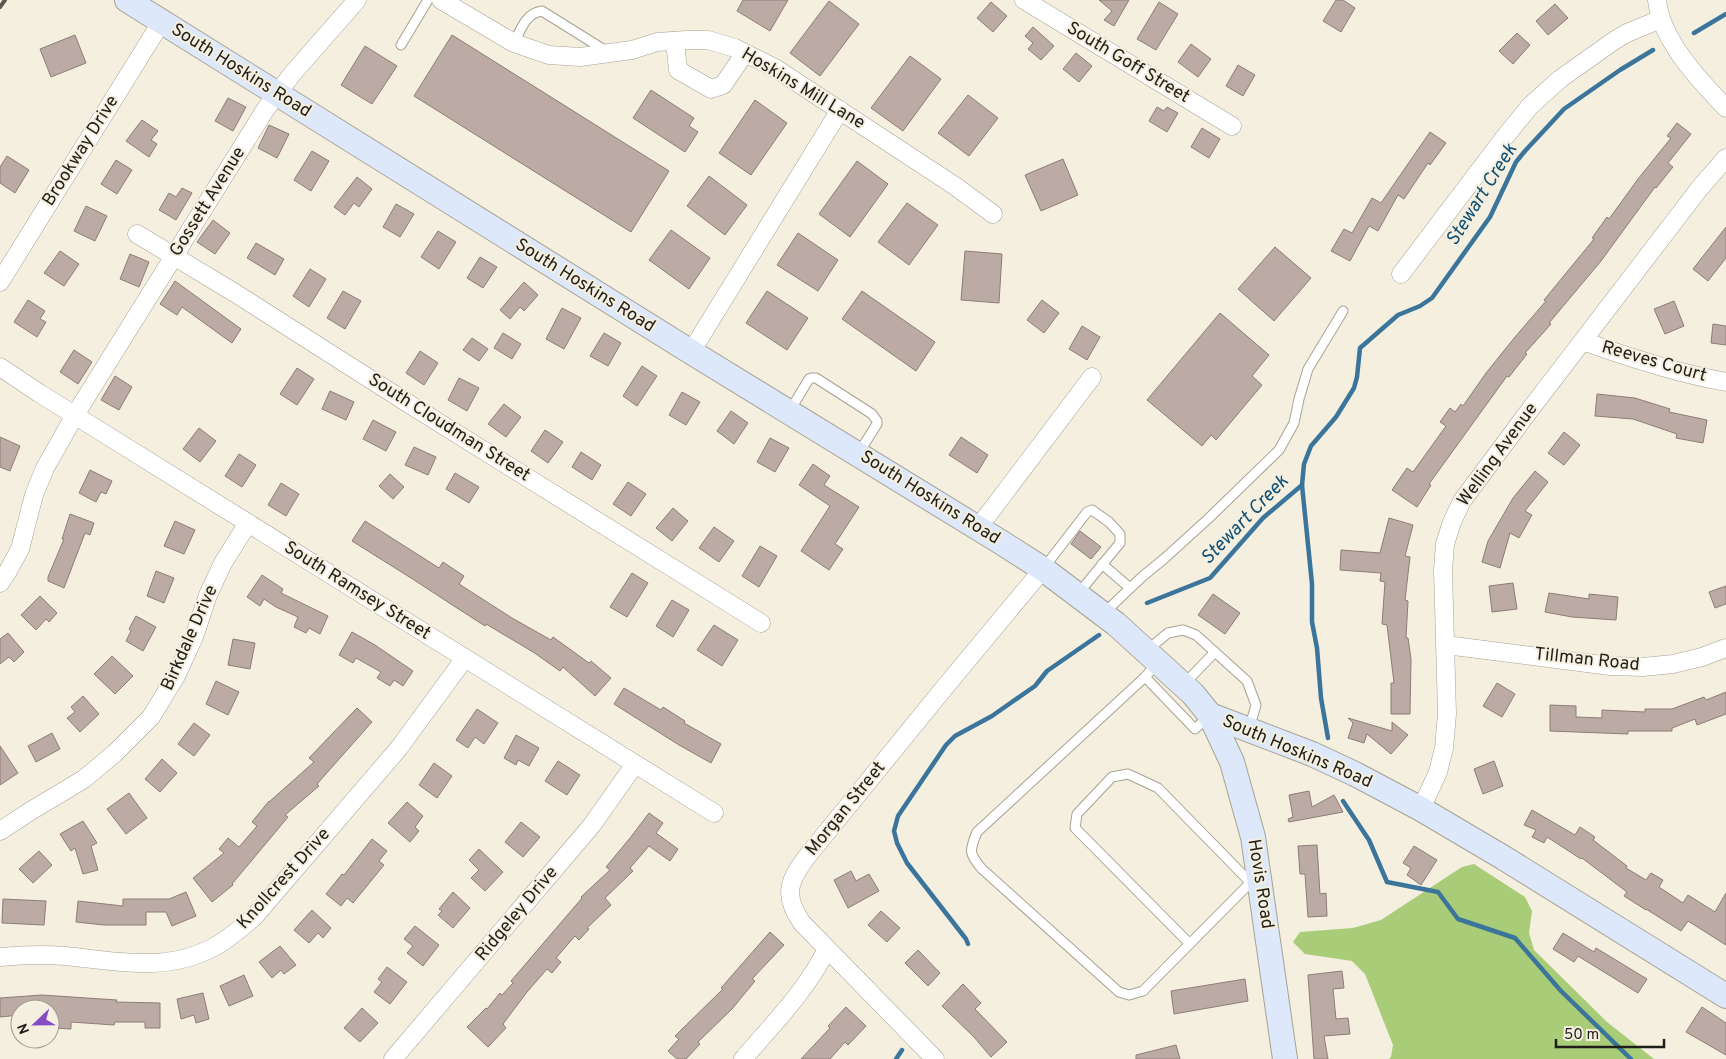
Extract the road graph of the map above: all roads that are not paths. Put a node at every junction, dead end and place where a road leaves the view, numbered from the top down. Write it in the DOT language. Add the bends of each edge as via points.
graph roads {
  1 [pos="127,0"];
  2 [pos="357,0"];
  3 [pos="428,0"];
  4 [pos="441,0"];
  5 [pos="1024,0"];
  6 [pos="1657,0"];
  7 [pos="1660,19"];
  8 [pos="162,21"];
  9 [pos="675,41"];
  10 [pos="514,42"];
  11 [pos="401,45"];
  12 [pos="609,53"];
  13 [pos="745,53"];
  14 [pos="277,94"];
  15 [pos="1726,108"];
  16 [pos="840,110"];
  17 [pos="1232,126"];
  18 [pos="1726,158"];
  19 [pos="994,214"];
  20 [pos="137,234"];
  21 [pos="174,256"];
  22 [pos="1401,274"];
  23 [pos="0,282"];
  24 [pos="1343,312"];
  25 [pos="1583,341"];
  26 [pos="691,352"];
  27 [pos="0,367"];
  28 [pos="1092,377"];
  29 [pos="1726,382"];
  30 [pos="789,412"];
  31 [pos="75,415"];
  32 [pos="858,454"];
  33 [pos="248,523"];
  34 [pos="978,528"];
  35 [pos="1102,564"];
  36 [pos="1043,569"];
  37 [pos="0,583"];
  38 [pos="1130,588"];
  39 [pos="1077,595"];
  40 [pos="1103,614"];
  41 [pos="760,623"];
  42 [pos="1446,645"];
  43 [pos="1726,648"];
  44 [pos="1215,652"];
  45 [pos="465,658"];
  46 [pos="1150,663"];
  47 [pos="1183,685"];
  48 [pos="1210,715"];
  49 [pos="1249,730"];
  50 [pos="635,764"];
  51 [pos="1421,809"];
  52 [pos="714,813"];
  53 [pos="0,832"];
  54 [pos="1255,878"];
  55 [pos="1189,943"];
  56 [pos="827,948"];
  57 [pos="0,957"];
  58 [pos="1726,996"];
  59 [pos="393,1059"];
  60 [pos="743,1059"];
  61 [pos="936,1059"];
  62 [pos="1286,1059"];
  1 -- 8 [label="street, South Hoskins Road"];
  2 -- 14 [label="street, Gossett Avenue"];
  3 -- 11 [label="lane"];
  4 -- 10 [label="street, Hoskins Mill Lane"];
  5 -- 17 [label="street, South Goff Street"];
  6 -- 7 [label="street"];
  7 -- 15 [label="street" via="1675,47"];
  7 -- 22 [label="street" via="1615,40 1540,96 1504,138"];
  8 -- 14 [label="street, South Hoskins Road"];
  8 -- 23 [label="street, Brookway Drive"];
  9 -- 12 [label="street, Hoskins Mill Lane"];
  9 -- 13 [label="street, Hoskins Mill Lane" via="708,40"];
  9 -- 13 [label="street" via="678,70 712,89 723,85"];
  10 -- 12 [label="street, Hoskins Mill Lane" via="549,56 580,57"];
  10 -- 12 [label="lane" via="524,22 542,11"];
  13 -- 16 [label="street, Hoskins Mill Lane" via="775,68"];
  14 -- 21 [label="street, Gossett Avenue"];
  14 -- 26 [label="street, South Hoskins Road"];
  16 -- 19 [label="street, Hoskins Mill Lane"];
  16 -- 26 [label="street"];
  18 -- 25 [label="street, Welling Avenue"];
  20 -- 21 [label="street, South Cloudman Street"];
  21 -- 31 [label="street, Gossett Avenue"];
  21 -- 41 [label="street, South Cloudman Street"];
  24 -- 38 [label="lane" via="1308,369 1294,423 1279,450"];
  25 -- 29 [label="street, Reeves Court" via="1647,364"];
  25 -- 42 [label="street, Welling Avenue" via="1462,501 1452,522 1445,544 1443,570"];
  26 -- 30 [label="street, South Hoskins Road"];
  27 -- 31 [label="street, South Ramsey Street"];
  28 -- 34 [label="street"];
  30 -- 32 [label="street, South Hoskins Road"];
  30 -- 32 [label="lane" via="809,380 816,378 872,414 877,421"];
  31 -- 33 [label="street, South Ramsey Street"];
  31 -- 37 [label="street" via="45,468 20,548"];
  32 -- 34 [label="street, South Hoskins Road"];
  33 -- 45 [label="street, South Ramsey Street"];
  33 -- 53 [label="street, Birkdale Drive" via="219,571 176,676 150,717 115,754 84,779"];
  34 -- 36 [label="street, South Hoskins Road"];
  35 -- 36 [label="lane" via="1120,542 1120,534 1092,510"];
  35 -- 38 [label="lane"];
  35 -- 39 [label="lane"];
  36 -- 39 [label="street, South Hoskins Road"];
  36 -- 56 [label="street, Morgan Street" via="795,874 790,893 794,912"];
  38 -- 40 [label="lane"];
  39 -- 40 [label="street, South Hoskins Road"];
  40 -- 46 [label="street, South Hoskins Road"];
  42 -- 43 [label="street, Tillman Road" via="1610,666 1673,664"];
  42 -- 51 [label="street, Welling Avenue" via="1444,748 1438,772"];
  44 -- 46 [label="lane" via="1196,635 1182,630 1168,633"];
  44 -- 47 [label="lane"];
  44 -- 49 [label="lane" via="1247,681 1256,705"];
  45 -- 50 [label="street, South Ramsey Street"];
  45 -- 57 [label="street, Knollcrest Drive" via="399,748 254,918 233,935 192,956 148,964 121,964 64,956"];
  46 -- 47 [label="street, South Hoskins Road"];
  46 -- 48 [label="lane" via="1195,729"];
  46 -- 55 [label="lane" via="977,832 971,846 972,858 1119,992 1129,995 1143,991"];
  47 -- 48 [label="street, South Hoskins Road"];
  48 -- 49 [label="street, South Hoskins Road"];
  48 -- 54 [label="street, Hovis Road" via="1240,787 1253,837"];
  49 -- 51 [label="street, South Hoskins Road" via="1312,754"];
  50 -- 52 [label="street, South Ramsey Street"];
  50 -- 59 [label="street, Ridgeley Drive" via="592,825"];
  51 -- 58 [label="street, South Hoskins Road"];
  54 -- 55 [label="lane"];
  54 -- 55 [label="lane" via="1158,788 1128,774 1112,777 1077,814 1075,828"];
  54 -- 62 [label="street, Hovis Road"];
  56 -- 60 [label="street" via="804,990"];
  56 -- 61 [label="street, Morgan Street"];
}
